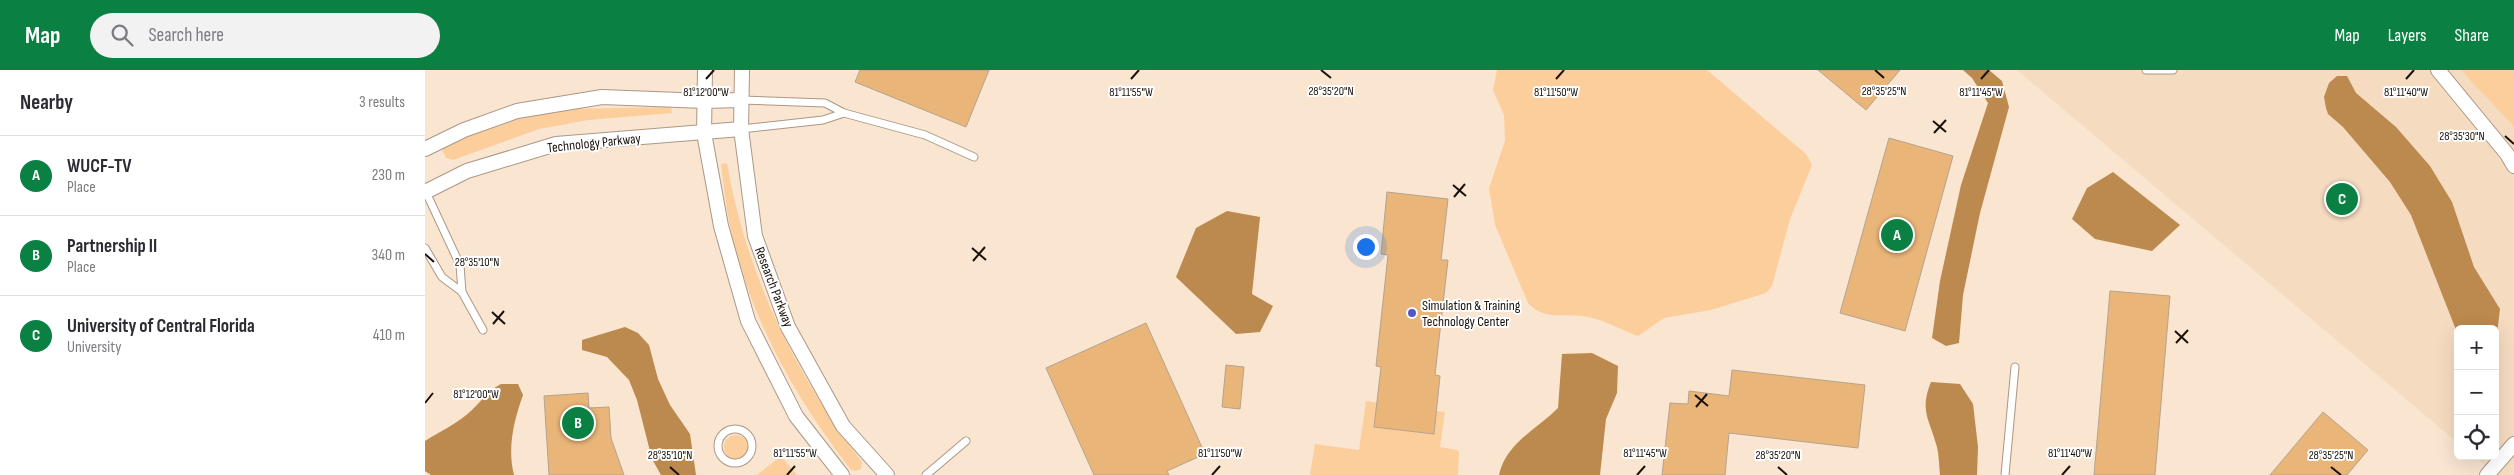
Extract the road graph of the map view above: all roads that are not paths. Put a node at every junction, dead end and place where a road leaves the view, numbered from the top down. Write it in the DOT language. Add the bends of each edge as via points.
graph roads {
  1 [pos="705,70"];
  2 [pos="742,70"];
  3 [pos="2146,70"];
  4 [pos="2173,70"];
  5 [pos="2438,70"];
  6 [pos="741,100"];
  7 [pos="705,101"];
  8 [pos="844,113"];
  9 [pos="741,129"];
  10 [pos="704,133"];
  11 [pos="425,149"];
  12 [pos="974,157"];
  13 [pos="2514,166"];
  14 [pos="425,191"];
  15 [pos="425,248"];
  16 [pos="462,292"];
  17 [pos="483,330"];
  18 [pos="2015,367"];
  19 [pos="966,441"];
  20 [pos="2514,444"];
  21 [pos="720,455"];
  22 [pos="842,475"];
  23 [pos="887,475"];
  24 [pos="926,475"];
  25 [pos="2005,475"];
  26 [pos="2487,475"];
  1 -- 7 [label="street"];
  2 -- 6 [label="street, Research Parkway"];
  3 -- 4 [label="lane"];
  5 -- 13 [label="street"];
  6 -- 7 [label="street"];
  6 -- 8 [label="lane" via="825,103"];
  6 -- 9 [label="street, Research Parkway"];
  7 -- 10 [label="street"];
  7 -- 11 [label="street" via="602,97 527,110 465,130"];
  8 -- 9 [label="lane" via="823,120"];
  8 -- 12 [label="lane" via="925,135"];
  9 -- 10 [label="street, Technology Parkway"];
  9 -- 23 [label="street, Research Parkway" via="755,236 788,327 843,426"];
  10 -- 14 [label="street, Technology Parkway" via="556,144 467,171"];
  10 -- 22 [label="street" via="721,226 748,321 797,416"];
  14 -- 16 [label="lane" via="460,265"];
  15 -- 16 [label="lane" via="442,277"];
  16 -- 17 [label="lane"];
  18 -- 25 [label="lane"];
  19 -- 24 [label="lane"];
  20 -- 26 [label="street"];
  21 -- 21 [label="lane" via="718,444 728,431 739,430 750,440 749,455 740,462 729,462"];
}
